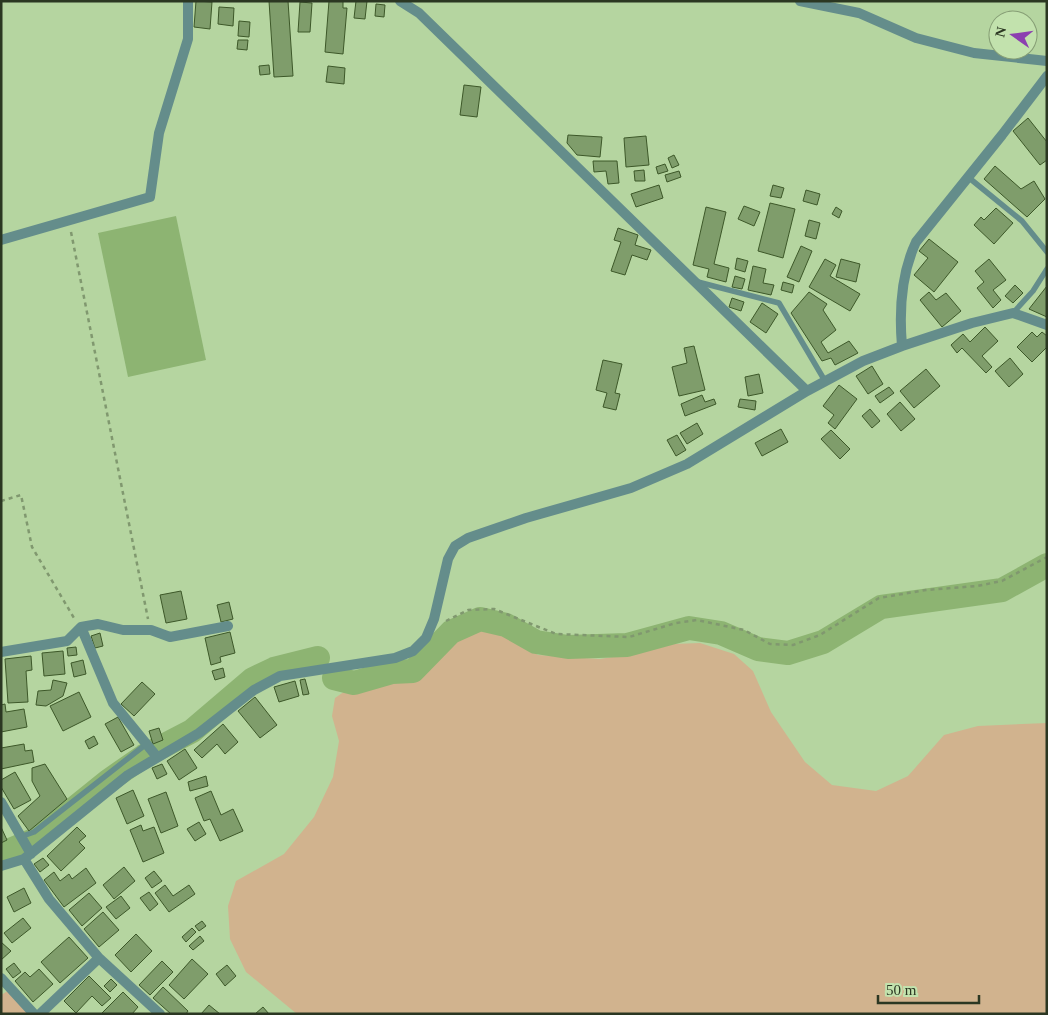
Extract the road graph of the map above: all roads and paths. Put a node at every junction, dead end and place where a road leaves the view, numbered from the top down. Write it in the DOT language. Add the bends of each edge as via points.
graph roads {
  1 [pos="188,1"];
  2 [pos="400,1"];
  3 [pos="800,1"];
  4 [pos="1047,61"];
  5 [pos="1047,76"];
  6 [pos="968,177"];
  7 [pos="68,220"];
  8 [pos="1,240"];
  9 [pos="1047,252"];
  10 [pos="1047,269"];
  11 [pos="694,281"];
  12 [pos="1013,313"];
  13 [pos="1047,326"];
  14 [pos="902,346"];
  15 [pos="825,381"];
  16 [pos="806,391"];
  17 [pos="1,501"];
  18 [pos="1047,557"];
  19 [pos="434,620"];
  20 [pos="228,626"];
  21 [pos="81,627"];
  22 [pos="151,630"];
  23 [pos="1,652"];
  24 [pos="145,745"];
  25 [pos="156,757"];
  26 [pos="1,802"];
  27 [pos="20,837"];
  28 [pos="28,855"];
  29 [pos="1,866"];
  30 [pos="99,958"];
  31 [pos="1,978"];
  32 [pos="34,1014"];
  33 [pos="40,1014"];
  34 [pos="160,1014"];
  1 -- 7 [label="street" via="188,39 159,133 150,197"];
  2 -- 11 [label="street" via="418,13"];
  3 -- 4 [label="street" via="859,13 916,38 966,51"];
  5 -- 6 [label="street"];
  6 -- 9 [label="lane" via="1022,221"];
  6 -- 14 [label="street" via="916,242 908,260 900,318"];
  7 -- 8 [label="street"];
  7 -- 22 [label="path"];
  10 -- 12 [label="lane" via="1033,292"];
  11 -- 15 [label="lane" via="779,303"];
  11 -- 16 [label="street"];
  12 -- 13 [label="street"];
  12 -- 14 [label="street"];
  14 -- 15 [label="street"];
  15 -- 16 [label="street"];
  16 -- 19 [label="street" via="687,464 631,488 526,518 468,538 455,546 448,560"];
  17 -- 21 [label="path" via="21,495 32,547"];
  18 -- 19 [label="path" via="1002,581 879,598 820,635 793,644 770,644 744,630 697,620 629,637 556,634 494,609 468,610 448,621"];
  19 -- 25 [label="street" via="426,638 413,651 395,658 280,676 254,690 199,733"];
  20 -- 22 [label="street" via="170,638"];
  21 -- 22 [label="street" via="98,624 124,630"];
  21 -- 23 [label="street" via="67,642"];
  21 -- 24 [label="street" via="113,703"];
  24 -- 25 [label="street"];
  24 -- 27 [label="lane" via="34,832"];
  25 -- 28 [label="street" via="128,775"];
  26 -- 27 [label="street"];
  27 -- 28 [label="street"];
  28 -- 29 [label="street"];
  28 -- 30 [label="street" via="49,899"];
  30 -- 33 [label="street"];
  30 -- 34 [label="street"];
  31 -- 32 [label="street"];
}
